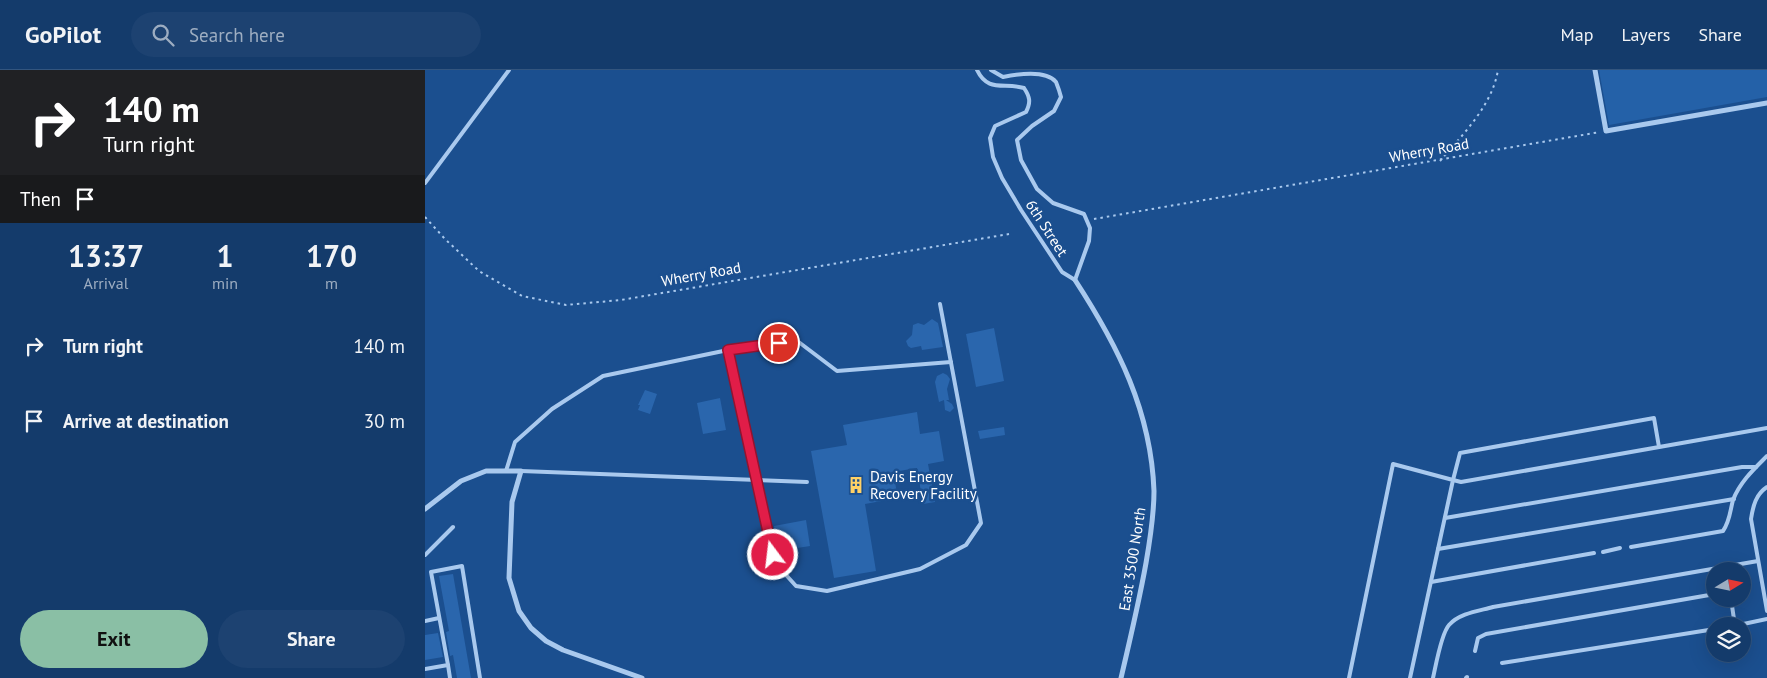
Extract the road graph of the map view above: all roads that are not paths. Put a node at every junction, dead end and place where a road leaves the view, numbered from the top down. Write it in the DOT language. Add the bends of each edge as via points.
graph roads {
  1 [pos="509,70"];
  2 [pos="977,70"];
  3 [pos="991,70"];
  4 [pos="1595,70"];
  5 [pos="1767,103"];
  6 [pos="425,183"];
  7 [pos="1075,280"];
  8 [pos="940,304"];
  9 [pos="728,350"];
  10 [pos="951,362"];
  11 [pos="1767,428"];
  12 [pos="1659,447"];
  13 [pos="1767,456"];
  14 [pos="1756,467"];
  15 [pos="506,471"];
  16 [pos="521,471"];
  17 [pos="1453,480"];
  18 [pos="756,481"];
  19 [pos="807,482"];
  20 [pos="1767,487"];
  21 [pos="1734,499"];
  22 [pos="425,509"];
  23 [pos="1445,518"];
  24 [pos="453,527"];
  25 [pos="1631,547"];
  26 [pos="1620,548"];
  27 [pos="1439,549"];
  28 [pos="1603,552"];
  29 [pos="1593,553"];
  30 [pos="425,555"];
  31 [pos="1758,561"];
  32 [pos="425,569"];
  33 [pos="431,572"];
  34 [pos="1431,582"];
  35 [pos="1706,596"];
  36 [pos="1767,611"];
  37 [pos="439,618"];
  38 [pos="1767,619"];
  39 [pos="425,621"];
  40 [pos="1751,622"];
  41 [pos="1706,630"];
  42 [pos="1475,651"];
  43 [pos="1502,663"];
  44 [pos="448,665"];
  45 [pos="425,669"];
  46 [pos="450,678"];
  47 [pos="480,678"];
  48 [pos="642,678"];
  49 [pos="1121,678"];
  50 [pos="1349,678"];
  51 [pos="1410,678"];
  52 [pos="1433,678"];
  1 -- 6 [label="lane"];
  2 -- 7 [label="lane, 6th Street" via="981,79 995,86 1013,85 1024,88 1029,95 1026,112 995,126 990,138 993,157 1021,210 1062,272"];
  3 -- 7 [label="lane, 6th Street" via="1003,77 1043,73 1055,80 1061,97 1054,111 1017,140 1021,160 1037,189 1053,203 1084,214 1090,228 1089,241"];
  4 -- 5 [label="street" via="1606,131"];
  7 -- 49 [label="street, East 3500 North" via="1102,321 1128,374 1149,442 1154,492 1150,539 1139,604"];
  8 -- 10 [label="lane"];
  9 -- 10 [label="lane" via="796,340 837,372"];
  9 -- 15 [label="lane" via="603,376 552,409 515,442"];
  9 -- 18 [label="lane"];
  10 -- 18 [label="lane" via="981,523 966,545 920,569 827,591 796,586 777,565 769,544"];
  11 -- 12 [label="lane"];
  12 -- 17 [label="lane" via="1461,482"];
  12 -- 17 [label="lane" via="1654,418 1460,453"];
  13 -- 14 [label="lane"];
  14 -- 21 [label="lane" via="1745,477"];
  14 -- 23 [label="lane"];
  15 -- 16 [label="street"];
  15 -- 22 [label="street" via="486,471 461,481"];
  16 -- 18 [label="lane"];
  16 -- 48 [label="street" via="512,502 509,578 519,611 546,641"];
  17 -- 23 [label="lane"];
  17 -- 50 [label="lane" via="1393,464"];
  18 -- 19 [label="lane"];
  20 -- 31 [label="lane" via="1753,504 1751,519"];
  21 -- 25 [label="lane" via="1723,531"];
  21 -- 27 [label="lane"];
  23 -- 27 [label="lane"];
  24 -- 30 [label="lane"];
  26 -- 28 [label="lane"];
  27 -- 34 [label="lane"];
  29 -- 34 [label="lane"];
  31 -- 36 [label="lane"];
  31 -- 52 [label="lane" via="1465,614 1449,625"];
  32 -- 33 [label="lane"];
  33 -- 37 [label="lane"];
  33 -- 47 [label="lane" via="462,566"];
  34 -- 51 [label="lane"];
  35 -- 42 [label="lane" via="1486,634 1478,638"];
  37 -- 39 [label="lane"];
  37 -- 44 [label="lane"];
  38 -- 40 [label="lane"];
  41 -- 43 [label="lane"];
  44 -- 45 [label="lane"];
  44 -- 46 [label="lane"];
}
